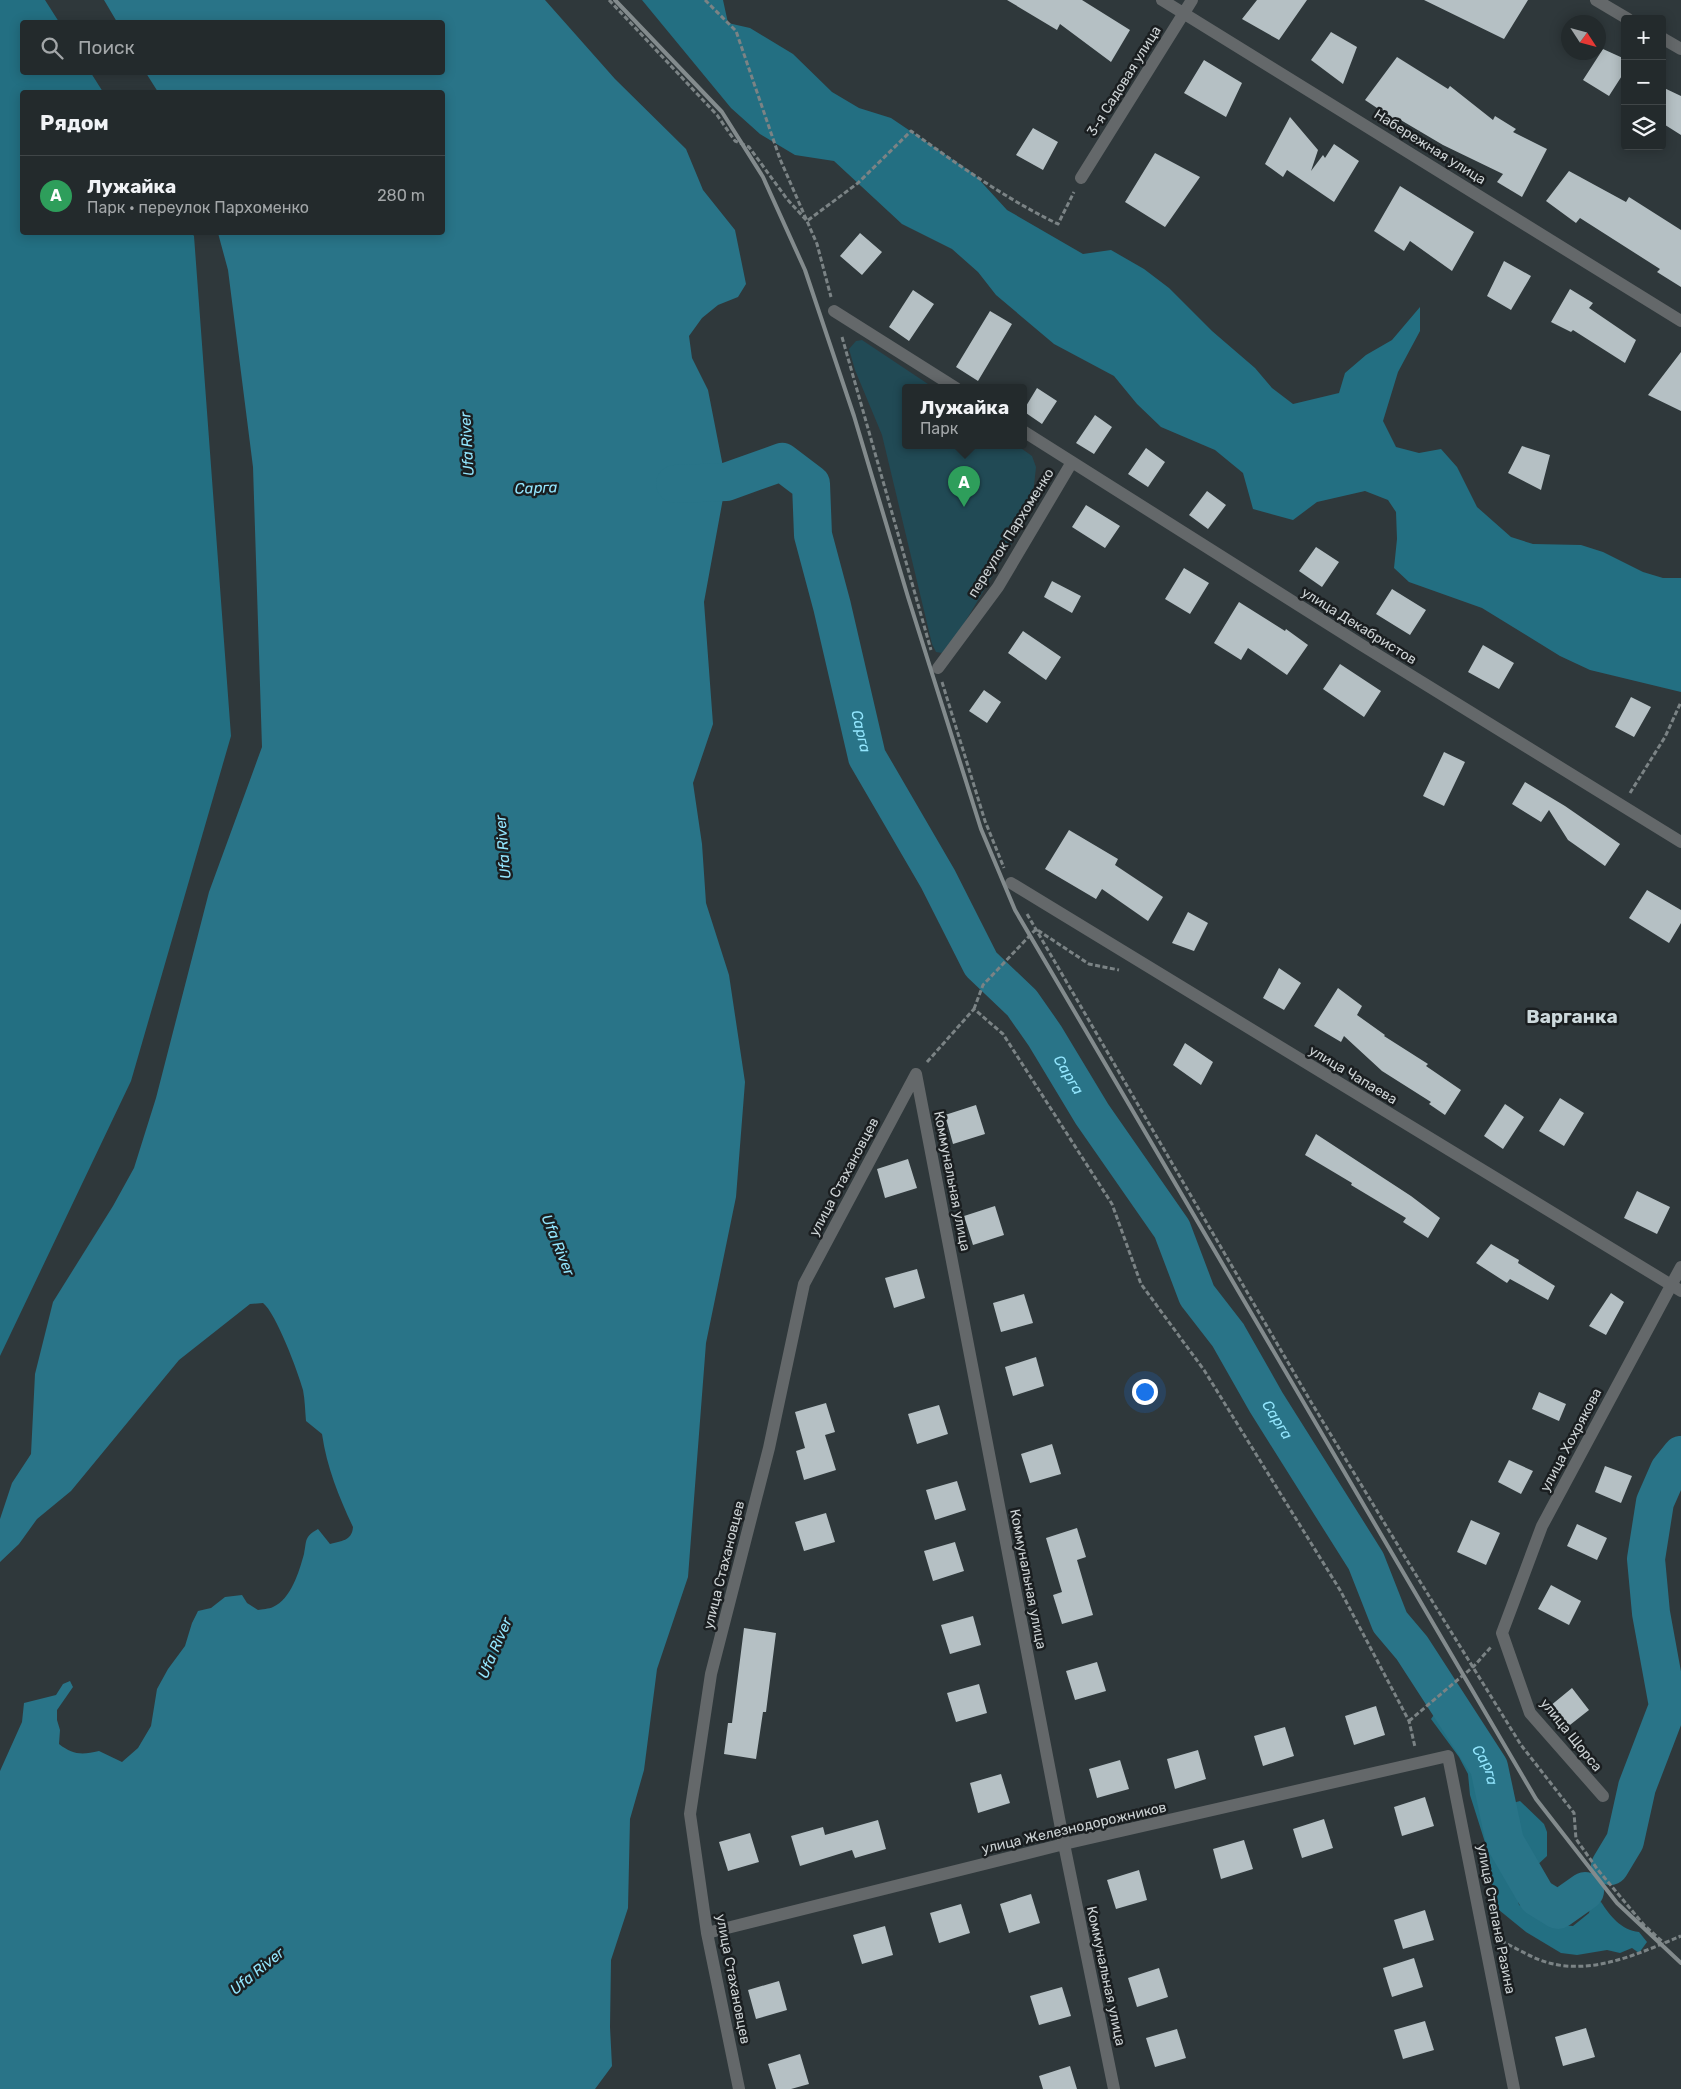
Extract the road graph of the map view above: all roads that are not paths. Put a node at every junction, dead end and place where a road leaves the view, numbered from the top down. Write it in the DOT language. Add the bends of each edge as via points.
graph roads {
  1 [pos="1162,0"];
  2 [pos="1192,0"];
  3 [pos="1596,0"];
  4 [pos="1184,13"];
  5 [pos="1621,15"];
  6 [pos="1666,40"];
  7 [pos="1681,49"];
  8 [pos="1081,178"];
  9 [pos="834,311"];
  10 [pos="1681,321"];
  11 [pos="950,384"];
  12 [pos="1027,434"];
  13 [pos="1072,462"];
  14 [pos="938,668"];
  15 [pos="1681,842"];
  16 [pos="1011,883"];
  17 [pos="916,1074"];
  18 [pos="1681,1267"];
  19 [pos="1676,1288"];
  20 [pos="1502,1633"];
  21 [pos="1448,1756"];
  22 [pos="1603,1796"];
  23 [pos="1064,1844"];
  24 [pos="707,1933"];
  25 [pos="739,2089"];
  26 [pos="1114,2089"];
  27 [pos="1514,2089"];
  1 -- 4 [label="street, Набережная улица"];
  2 -- 4 [label="street, 3-я Садовая улица"];
  3 -- 5 [label="street"];
  4 -- 8 [label="street, 3-я Садовая улица"];
  4 -- 10 [label="street, Набережная улица"];
  6 -- 7 [label="street"];
  9 -- 11 [label="street"];
  12 -- 13 [label="street, улица Декабристов"];
  13 -- 14 [label="street, переулок Пархоменко" via="998,587"];
  13 -- 15 [label="street, улица Декабристов" via="1368,650"];
  16 -- 19 [label="street, улица Чапаева"];
  17 -- 23 [label="street, Коммунальная улица"];
  17 -- 24 [label="street, улица Стахановцев" via="804,1284 769,1448 711,1674 690,1814"];
  18 -- 19 [label="street, улица Хохрякова"];
  19 -- 20 [label="street, улица Хохрякова" via="1542,1526"];
  20 -- 22 [label="street, улица Щорса" via="1530,1713"];
  21 -- 23 [label="street, улица Железнодорожников"];
  21 -- 27 [label="street, улица Степана Разина"];
  23 -- 24 [label="street, улица Железнодорожников"];
  23 -- 26 [label="street, Коммунальная улица"];
  24 -- 25 [label="street, улица Стахановцев"];
}
